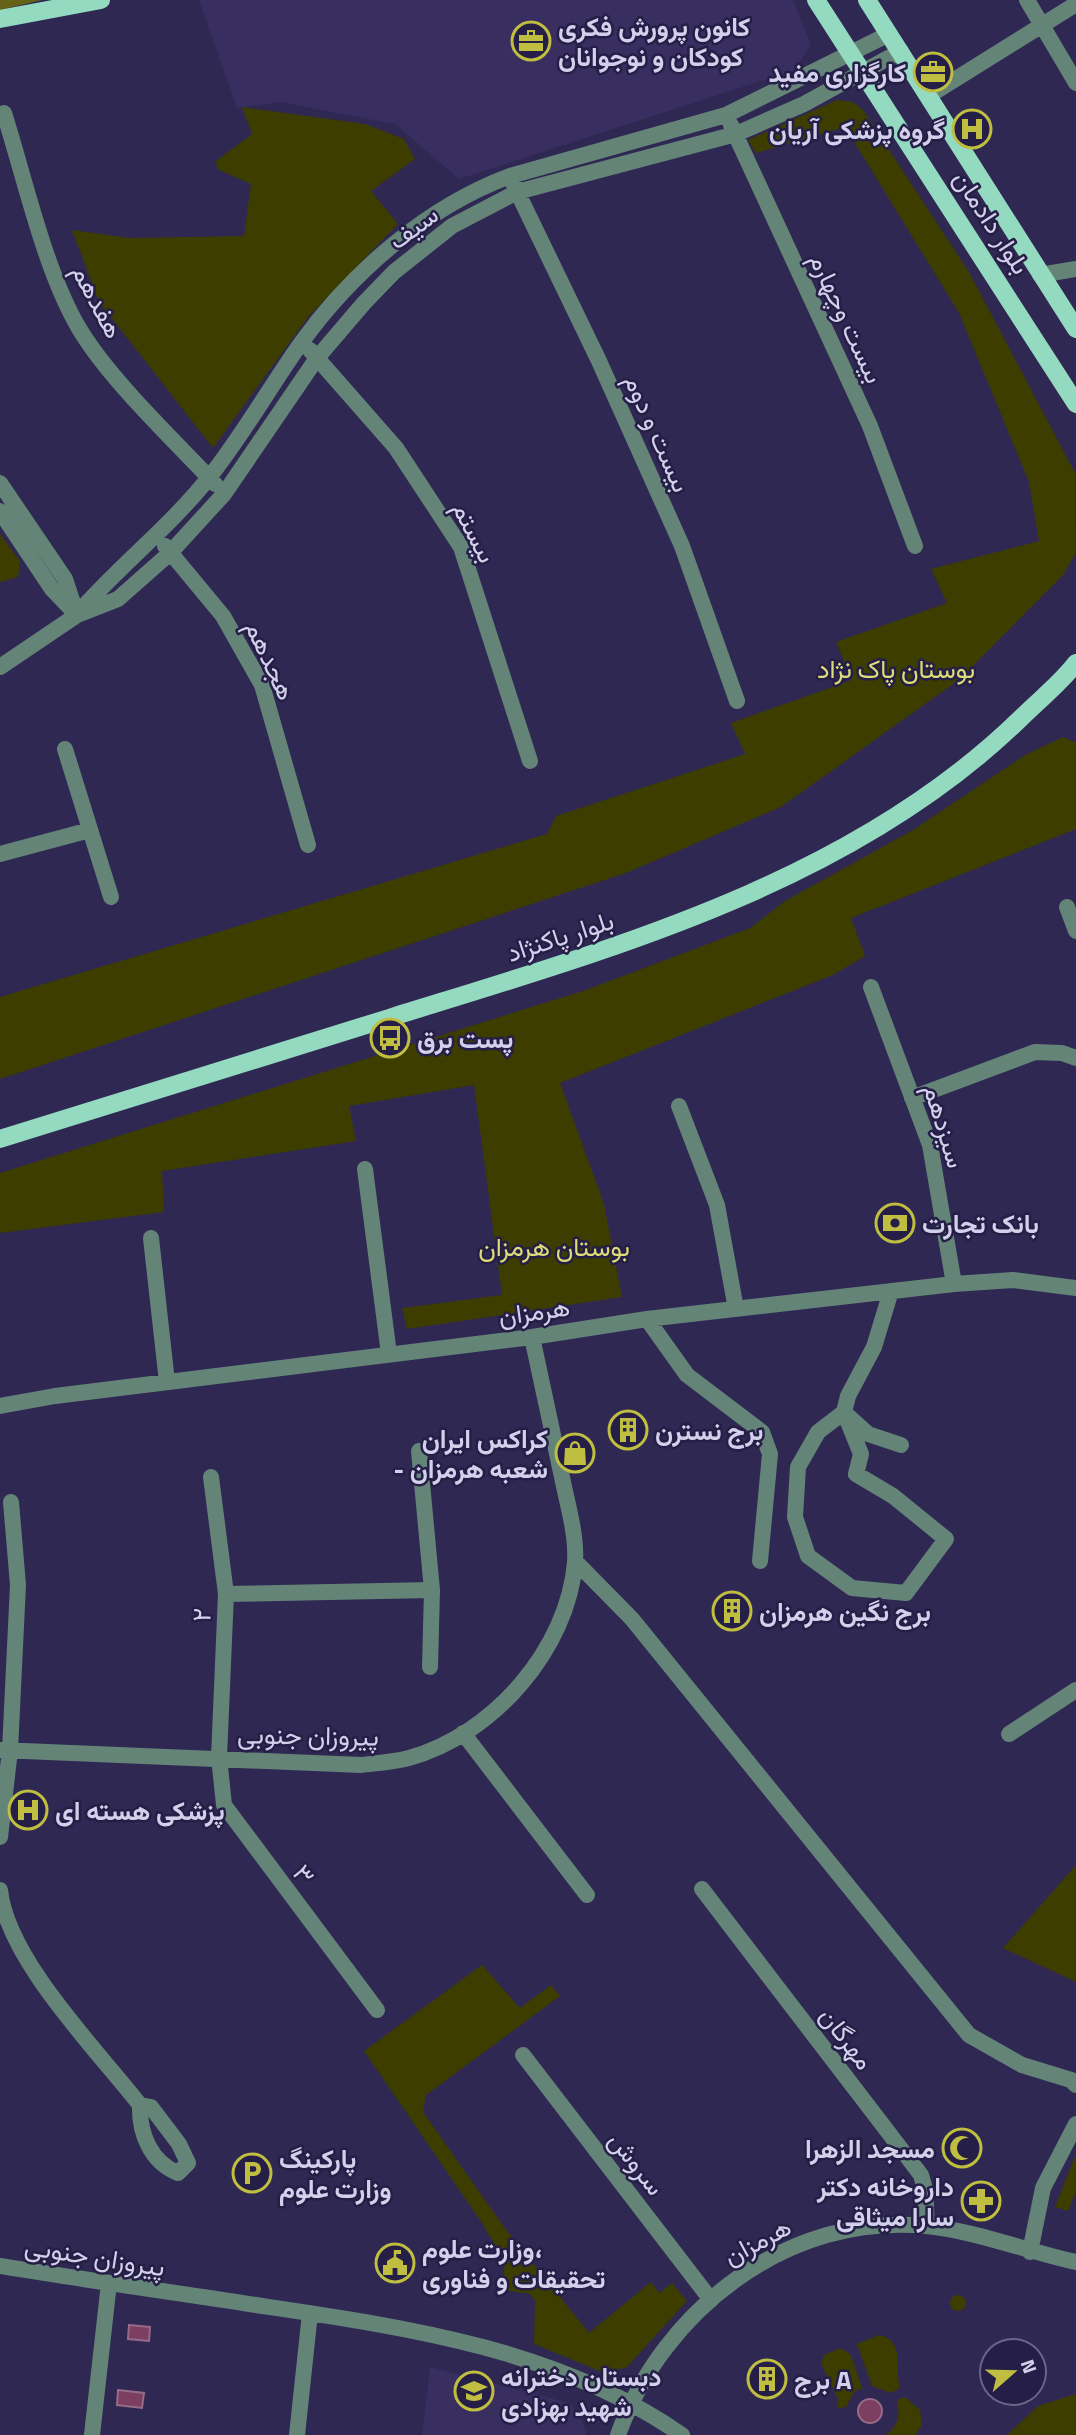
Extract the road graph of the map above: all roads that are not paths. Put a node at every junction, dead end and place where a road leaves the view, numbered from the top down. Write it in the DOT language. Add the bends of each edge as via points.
graph roads {
  1 [pos="101,0"];
  2 [pos="816,0"];
  3 [pos="867,0"];
  4 [pos="1027,0"];
  5 [pos="1076,4"];
  6 [pos="0,19"];
  7 [pos="1043,26"];
  8 [pos="889,33"];
  9 [pos="901,51"];
  10 [pos="849,54"];
  11 [pos="862,74"];
  12 [pos="1076,83"];
  13 [pos="930,94"];
  14 [pos="4,113"];
  15 [pos="726,115"];
  16 [pos="736,134"];
  17 [pos="510,176"];
  18 [pos="517,191"];
  19 [pos="1076,269"];
  20 [pos="1040,275"];
  21 [pos="1076,329"];
  22 [pos="302,341"];
  23 [pos="317,358"];
  24 [pos="1076,404"];
  25 [pos="209,478"];
  26 [pos="0,483"];
  27 [pos="224,494"];
  28 [pos="0,511"];
  29 [pos="156,534"];
  30 [pos="915,546"];
  31 [pos="170,553"];
  32 [pos="77,615"];
  33 [pos="1075,665"];
  34 [pos="0,667"];
  35 [pos="737,701"];
  36 [pos="65,749"];
  37 [pos="530,761"];
  38 [pos="90,830"];
  39 [pos="308,845"];
  40 [pos="0,854"];
  41 [pos="111,897"];
  42 [pos="1067,907"];
  43 [pos="1076,931"];
  44 [pos="871,987"];
  45 [pos="1076,1058"];
  46 [pos="912,1098"];
  47 [pos="679,1106"];
  48 [pos="0,1139"];
  49 [pos="365,1169"];
  50 [pos="150,1238"];
  51 [pos="954,1284"];
  52 [pos="1076,1288"];
  53 [pos="891,1291"];
  54 [pos="736,1309"];
  55 [pos="647,1319"];
  56 [pos="532,1337"];
  57 [pos="389,1354"];
  58 [pos="167,1382"];
  59 [pos="0,1406"];
  60 [pos="844,1412"];
  61 [pos="901,1445"];
  62 [pos="419,1451"];
  63 [pos="211,1477"];
  64 [pos="11,1502"];
  65 [pos="575,1561"];
  66 [pos="760,1562"];
  67 [pos="432,1590"];
  68 [pos="226,1594"];
  69 [pos="430,1667"];
  70 [pos="1076,1690"];
  71 [pos="463,1733"];
  72 [pos="1009,1734"];
  73 [pos="5,1750"];
  74 [pos="219,1757"];
  75 [pos="0,1837"];
  76 [pos="702,1889"];
  77 [pos="0,1890"];
  78 [pos="587,1895"];
  79 [pos="377,2010"];
  80 [pos="523,2055"];
  81 [pos="1076,2085"];
  82 [pos="141,2105"];
  83 [pos="1076,2124"];
  84 [pos="927,2226"];
  85 [pos="1030,2252"];
  86 [pos="1076,2262"];
  87 [pos="0,2266"];
  88 [pos="109,2283"];
  89 [pos="711,2301"];
  90 [pos="310,2313"];
  91 [pos="630,2401"];
  92 [pos="92,2435"];
  93 [pos="297,2435"];
  94 [pos="618,2435"];
  95 [pos="682,2435"];
  1 -- 6 [label="main road"];
  2 -- 10 [label="main road, بلوار دادمان"];
  3 -- 8 [label="main road, بلوار دادمان"];
  4 -- 7 [label="street"];
  5 -- 7 [label="street"];
  7 -- 12 [label="street"];
  7 -- 13 [label="street"];
  8 -- 9 [label="main road, بلوار دادمان"];
  8 -- 10 [label="street, سیف"];
  9 -- 11 [label="street, سیف"];
  9 -- 13 [label="main road, بلوار دادمان"];
  10 -- 11 [label="main road, بلوار دادمان"];
  10 -- 15 [label="street, سیف"];
  11 -- 16 [label="street, سیف"];
  11 -- 24 [label="main road, بلوار دادمان"];
  13 -- 20 [label="main road, بلوار دادمان"];
  14 -- 25 [label="street, هفدهم" via="59,290 80,331"];
  15 -- 16 [label="street, بیست وچهارم"];
  15 -- 17 [label="street, سیف"];
  16 -- 18 [label="street, سیف"];
  16 -- 30 [label="street, بیست وچهارم" via="870,426"];
  17 -- 18 [label="street, بیست و دوم"];
  17 -- 22 [label="street, سیف" via="450,203 412,230 364,271"];
  18 -- 23 [label="street, سیف" via="452,226 421,249 363,303"];
  18 -- 35 [label="street, بیست و دوم" via="682,546"];
  19 -- 20 [label="street"];
  20 -- 21 [label="main road, بلوار دادمان"];
  22 -- 23 [label="street, بیستم"];
  22 -- 25 [label="street, سیف"];
  23 -- 27 [label="street, سیف"];
  23 -- 37 [label="street, بیستم" via="397,448 461,547"];
  25 -- 27 [label="street, هفدهم"];
  25 -- 29 [label="street, سیف"];
  26 -- 32 [label="street" via="65,579"];
  27 -- 31 [label="street, سیف"];
  28 -- 32 [label="street" via="52,589"];
  29 -- 31 [label="street, هجدهم"];
  29 -- 32 [label="street, سیف"];
  31 -- 32 [label="street, سیف" via="118,599"];
  31 -- 39 [label="street, هجدهم" via="223,616 262,685"];
  32 -- 34 [label="street, سیف"];
  33 -- 48 [label="main road, بلوار پاکنژاد" via="1000,738 953,776 910,808 815,864 600,952"];
  36 -- 38 [label="street"];
  38 -- 40 [label="street"];
  38 -- 41 [label="street"];
  42 -- 43 [label="street"];
  44 -- 46 [label="street, سیزدهم"];
  45 -- 46 [label="street" via="1035,1052"];
  46 -- 51 [label="street, سیزدهم" via="930,1145"];
  47 -- 54 [label="street" via="717,1205"];
  49 -- 57 [label="street"];
  50 -- 58 [label="street"];
  51 -- 52 [label="street, هرمزان" via="1013,1280"];
  51 -- 53 [label="street, هرمزان"];
  53 -- 54 [label="street, هرمزان"];
  53 -- 60 [label="street" via="874,1347"];
  54 -- 55 [label="street, هرمزان"];
  55 -- 56 [label="street, هرمزان"];
  55 -- 66 [label="street" via="687,1375 762,1432 770,1454"];
  56 -- 57 [label="street, هرمزان"];
  56 -- 65 [label="street, پیروزان جنوبی" via="568,1504"];
  57 -- 58 [label="street, هرمزان"];
  58 -- 59 [label="street, هرمزان"];
  60 -- 60 [label="street" via="818,1432 798,1467 795,1517 808,1556 852,1588 906,1593 946,1539 893,1496 856,1474 861,1454"];
  60 -- 61 [label="street" via="868,1434"];
  62 -- 67 [label="street"];
  63 -- 68 [label="street, ۲"];
  64 -- 73 [label="street" via="18,1585"];
  65 -- 71 [label="street, پیروزان جنوبی" via="560,1624 534,1669 500,1705"];
  65 -- 81 [label="street" via="639,1627 969,2035 1022,2066"];
  67 -- 68 [label="street"];
  67 -- 69 [label="street"];
  68 -- 74 [label="street, ۲"];
  70 -- 72 [label="street"];
  71 -- 74 [label="street, پیروزان جنوبی" via="409,1758 361,1765"];
  71 -- 78 [label="street"];
  73 -- 74 [label="street, پیروزان جنوبی"];
  73 -- 75 [label="street"];
  74 -- 79 [label="street, ۳" via="221,1791 230,1816"];
  76 -- 84 [label="street, مهرگان" via="920,2175"];
  77 -- 82 [label="street" via="2,1911 23,1957"];
  80 -- 89 [label="street, سروش"];
  83 -- 85 [label="street" via="1043,2188"];
  84 -- 85 [label="street, هرمزان"];
  84 -- 89 [label="street, هرمزان" via="865,2228 795,2245 749,2268"];
  85 -- 86 [label="street, هرمزان"];
  87 -- 88 [label="street, پیروزان جنوبی"];
  88 -- 90 [label="street, پیروزان جنوبی"];
  88 -- 92 [label="street"];
  89 -- 91 [label="street, هرمزان" via="657,2360"];
  90 -- 91 [label="street, پیروزان جنوبی" via="503,2351"];
  90 -- 93 [label="street"];
  91 -- 94 [label="street, هرمزان"];
  91 -- 95 [label="street, پیروزان جنوبی"];
}
